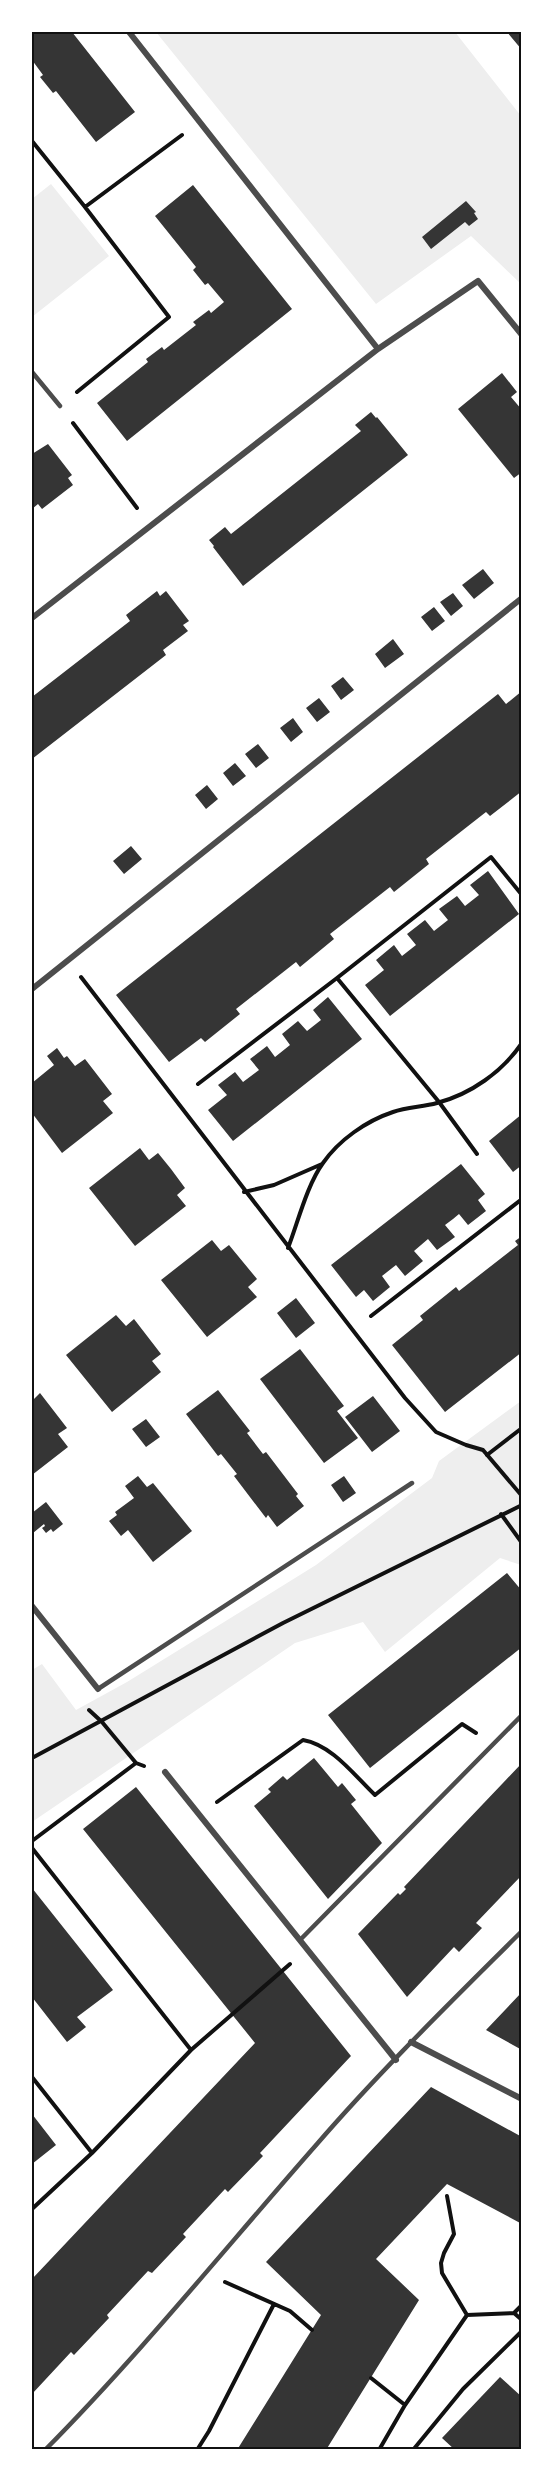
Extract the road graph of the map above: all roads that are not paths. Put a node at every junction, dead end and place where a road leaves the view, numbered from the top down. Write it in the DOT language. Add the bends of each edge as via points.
graph roads {
  1 [pos="129,32"];
  2 [pos="522,335"];
  3 [pos="378,349"];
  4 [pos="32,372"];
  5 [pos="60,406"];
  6 [pos="522,598"];
  7 [pos="32,618"];
  8 [pos="32,989"];
  9 [pos="412,1483"];
  10 [pos="32,1606"];
  11 [pos="98,1689"];
  12 [pos="522,1715"];
  13 [pos="165,1772"];
  14 [pos="522,1931"];
  15 [pos="300,1940"];
  16 [pos="411,2042"];
  17 [pos="396,2060"];
  18 [pos="522,2099"];
  19 [pos="45,2450"];
  1 -- 3 [label="street"];
  2 -- 3 [label="street" via="478,281"];
  3 -- 7 [label="street"];
  4 -- 5 [label="lane"];
  6 -- 8 [label="street"];
  9 -- 11 [label="lane"];
  10 -- 11 [label="street"];
  12 -- 15 [label="lane"];
  13 -- 15 [label="street"];
  14 -- 16 [label="lane"];
  15 -- 17 [label="street"];
  16 -- 17 [label="lane"];
  16 -- 18 [label="street"];
  17 -- 19 [label="lane" via="318,2142 206,2273"];
}
